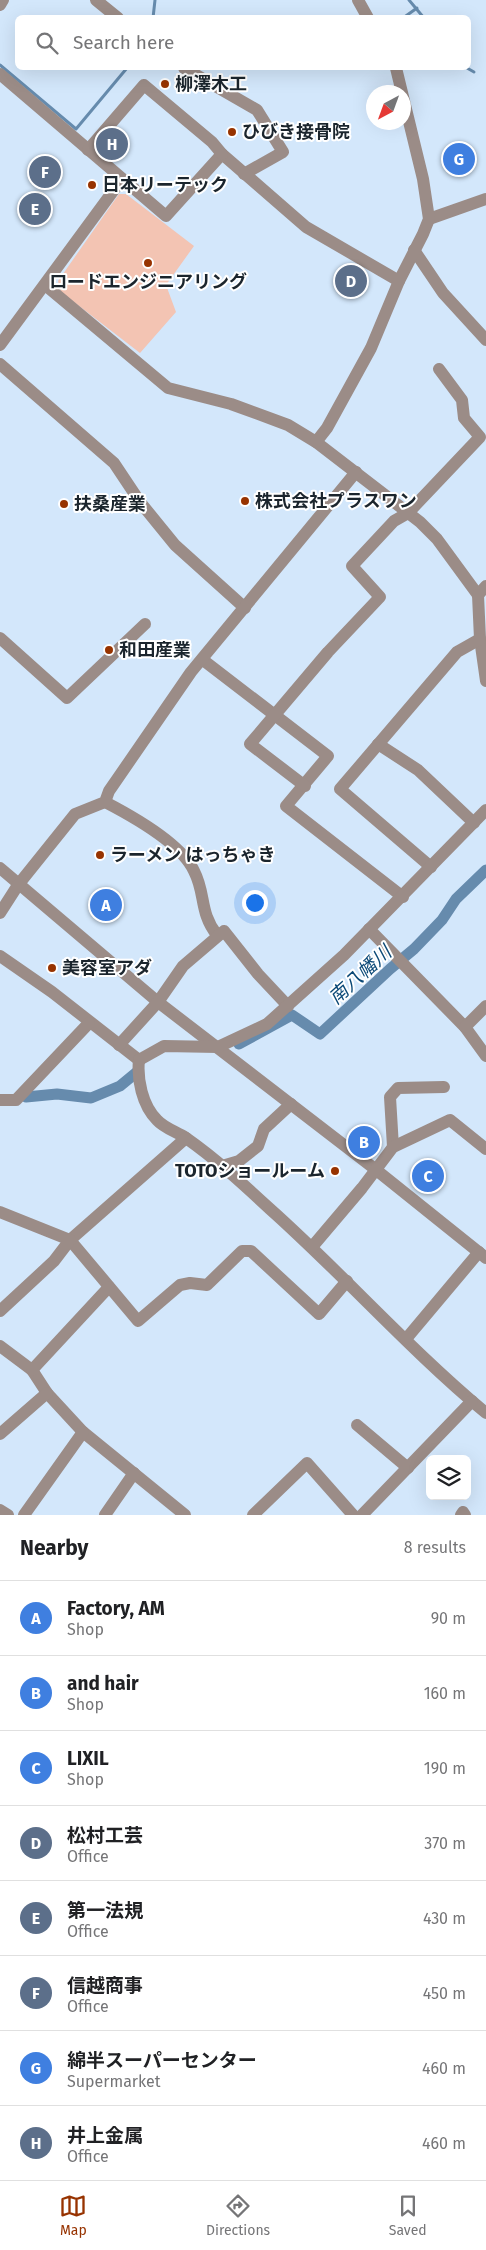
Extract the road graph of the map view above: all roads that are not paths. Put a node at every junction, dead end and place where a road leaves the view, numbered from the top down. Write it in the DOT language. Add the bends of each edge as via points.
graph roads {
  1 [pos="3,0"];
  2 [pos="96,0"];
  3 [pos="358,0"];
  4 [pos="0,5"];
  5 [pos="114,15"];
  6 [pos="366,15"];
  7 [pos="187,70"];
  8 [pos="396,70"];
  9 [pos="0,74"];
  10 [pos="88,150"];
  11 [pos="222,154"];
  12 [pos="244,174"];
  13 [pos="122,179"];
  14 [pos="486,199"];
  15 [pos="428,219"];
  16 [pos="414,250"];
  17 [pos="399,281"];
  18 [pos="45,285"];
  19 [pos="486,340"];
  20 [pos="0,346"];
  21 [pos="0,364"];
  22 [pos="439,369"];
  23 [pos="316,442"];
  24 [pos="356,472"];
  25 [pos="408,513"];
  26 [pos="482,591"];
  27 [pos="245,608"];
  28 [pos="145,624"];
  29 [pos="0,638"];
  30 [pos="480,639"];
  31 [pos="203,660"];
  32 [pos="486,681"];
  33 [pos="274,714"];
  34 [pos="378,744"];
  35 [pos="305,786"];
  36 [pos="105,802"];
  37 [pos="486,810"];
  38 [pos="474,823"];
  39 [pos="431,867"];
  40 [pos="0,868"];
  41 [pos="18,885"];
  42 [pos="403,897"];
  43 [pos="0,913"];
  44 [pos="369,930"];
  45 [pos="217,935"];
  46 [pos="0,956"];
  47 [pos="158,1002"];
  48 [pos="288,1006"];
  49 [pos="486,1006"];
  50 [pos="89,1023"];
  51 [pos="465,1027"];
  52 [pos="119,1045"];
  53 [pos="218,1046"];
  54 [pos="486,1056"];
  55 [pos="139,1060"];
  56 [pos="444,1087"];
  57 [pos="0,1100"];
  58 [pos="292,1104"];
  59 [pos="186,1138"];
  60 [pos="393,1147"];
  61 [pos="486,1149"];
  62 [pos="222,1166"];
  63 [pos="375,1169"];
  64 [pos="0,1212"];
  65 [pos="70,1240"];
  66 [pos="312,1247"];
  67 [pos="482,1255"];
  68 [pos="347,1281"];
  69 [pos="109,1287"];
  70 [pos="0,1311"];
  71 [pos="406,1339"];
  72 [pos="0,1346"];
  73 [pos="32,1370"];
  74 [pos="47,1393"];
  75 [pos="472,1401"];
  76 [pos="486,1413"];
  77 [pos="357,1425"];
  78 [pos="83,1432"];
  79 [pos="0,1434"];
  80 [pos="408,1468"];
  81 [pos="134,1473"];
  82 [pos="0,1510"];
  83 [pos="8,1515"];
  84 [pos="24,1515"];
  85 [pos="105,1515"];
  86 [pos="185,1515"];
  87 [pos="253,1515"];
  88 [pos="353,1515"];
  89 [pos="362,1515"];
  90 [pos="460,1515"];
  91 [pos="465,1515"];
  1 -- 4 [label="street"];
  2 -- 5 [label="street"];
  3 -- 6 [label="street"];
  7 -- 12 [label="street" via="257,110 283,152"];
  8 -- 15 [label="street" via="423,179"];
  9 -- 10 [label="street"];
  10 -- 11 [label="street" via="144,85"];
  10 -- 13 [label="street"];
  11 -- 12 [label="street"];
  11 -- 13 [label="street" via="166,216"];
  12 -- 17 [label="street" via="306,226"];
  13 -- 18 [label="street"];
  14 -- 15 [label="street"];
  15 -- 16 [label="street"];
  16 -- 17 [label="street"];
  16 -- 19 [label="street" via="443,293"];
  17 -- 23 [label="street" via="371,348"];
  18 -- 20 [label="street"];
  18 -- 23 [label="street" via="168,388 231,404 288,425"];
  21 -- 27 [label="street" via="114,463 175,545"];
  22 -- 25 [label="street" via="462,400 464,418 480,437"];
  23 -- 24 [label="street"];
  24 -- 25 [label="street"];
  24 -- 27 [label="street"];
  25 -- 26 [label="street" via="437,539"];
  25 -- 33 [label="street" via="394,521 352,566 380,597"];
  26 -- 30 [label="street"];
  27 -- 31 [label="street"];
  28 -- 29 [label="street" via="67,698"];
  30 -- 32 [label="street"];
  30 -- 34 [label="street" via="457,652"];
  31 -- 33 [label="street"];
  31 -- 36 [label="street" via="191,672 114,783"];
  33 -- 35 [label="street" via="328,756"];
  33 -- 35 [label="street" via="250,744"];
  34 -- 38 [label="street" via="418,770"];
  34 -- 39 [label="street" via="340,789"];
  35 -- 42 [label="street" via="286,806"];
  36 -- 41 [label="street" via="76,814"];
  36 -- 45 [label="street" via="176,847 194,870 205,916"];
  37 -- 38 [label="street"];
  38 -- 39 [label="street"];
  39 -- 42 [label="street"];
  40 -- 41 [label="street"];
  41 -- 43 [label="street"];
  41 -- 47 [label="street"];
  42 -- 44 [label="street"];
  44 -- 48 [label="street"];
  44 -- 51 [label="street"];
  45 -- 47 [label="street" via="183,966"];
  45 -- 48 [label="street" via="224,931"];
  46 -- 50 [label="street" via="52,992"];
  47 -- 52 [label="street"];
  47 -- 53 [label="street"];
  48 -- 53 [label="street" via="267,1024"];
  49 -- 51 [label="street"];
  50 -- 52 [label="street"];
  50 -- 57 [label="street" via="16,1100"];
  51 -- 54 [label="street"];
  52 -- 55 [label="street"];
  53 -- 55 [label="street" via="164,1046"];
  53 -- 58 [label="street"];
  55 -- 59 [label="street" via="137,1076 157,1120"];
  56 -- 60 [label="street" via="398,1088 390,1097"];
  58 -- 62 [label="street" via="264,1129 258,1146 239,1161"];
  58 -- 63 [label="street"];
  59 -- 62 [label="street"];
  59 -- 65 [label="street"];
  60 -- 61 [label="street" via="450,1120"];
  60 -- 63 [label="street"];
  62 -- 66 [label="street"];
  63 -- 66 [label="street"];
  63 -- 67 [label="street"];
  64 -- 65 [label="street"];
  65 -- 69 [label="street"];
  65 -- 70 [label="street" via="54,1262"];
  66 -- 68 [label="street"];
  67 -- 71 [label="street"];
  68 -- 69 [label="street" via="319,1314 251,1251 242,1251 207,1285 190,1282 180,1285 138,1321"];
  68 -- 71 [label="street"];
  69 -- 73 [label="street"];
  71 -- 75 [label="street"];
  72 -- 73 [label="street"];
  73 -- 74 [label="street"];
  74 -- 78 [label="street"];
  74 -- 79 [label="street"];
  75 -- 76 [label="street"];
  75 -- 80 [label="street"];
  77 -- 80 [label="street"];
  78 -- 81 [label="street"];
  78 -- 84 [label="street"];
  80 -- 89 [label="street"];
  81 -- 85 [label="street"];
  81 -- 86 [label="street"];
  82 -- 83 [label="street"];
  87 -- 88 [label="street" via="307,1463"];
  90 -- 91 [label="street" via="463,1512"];
}
